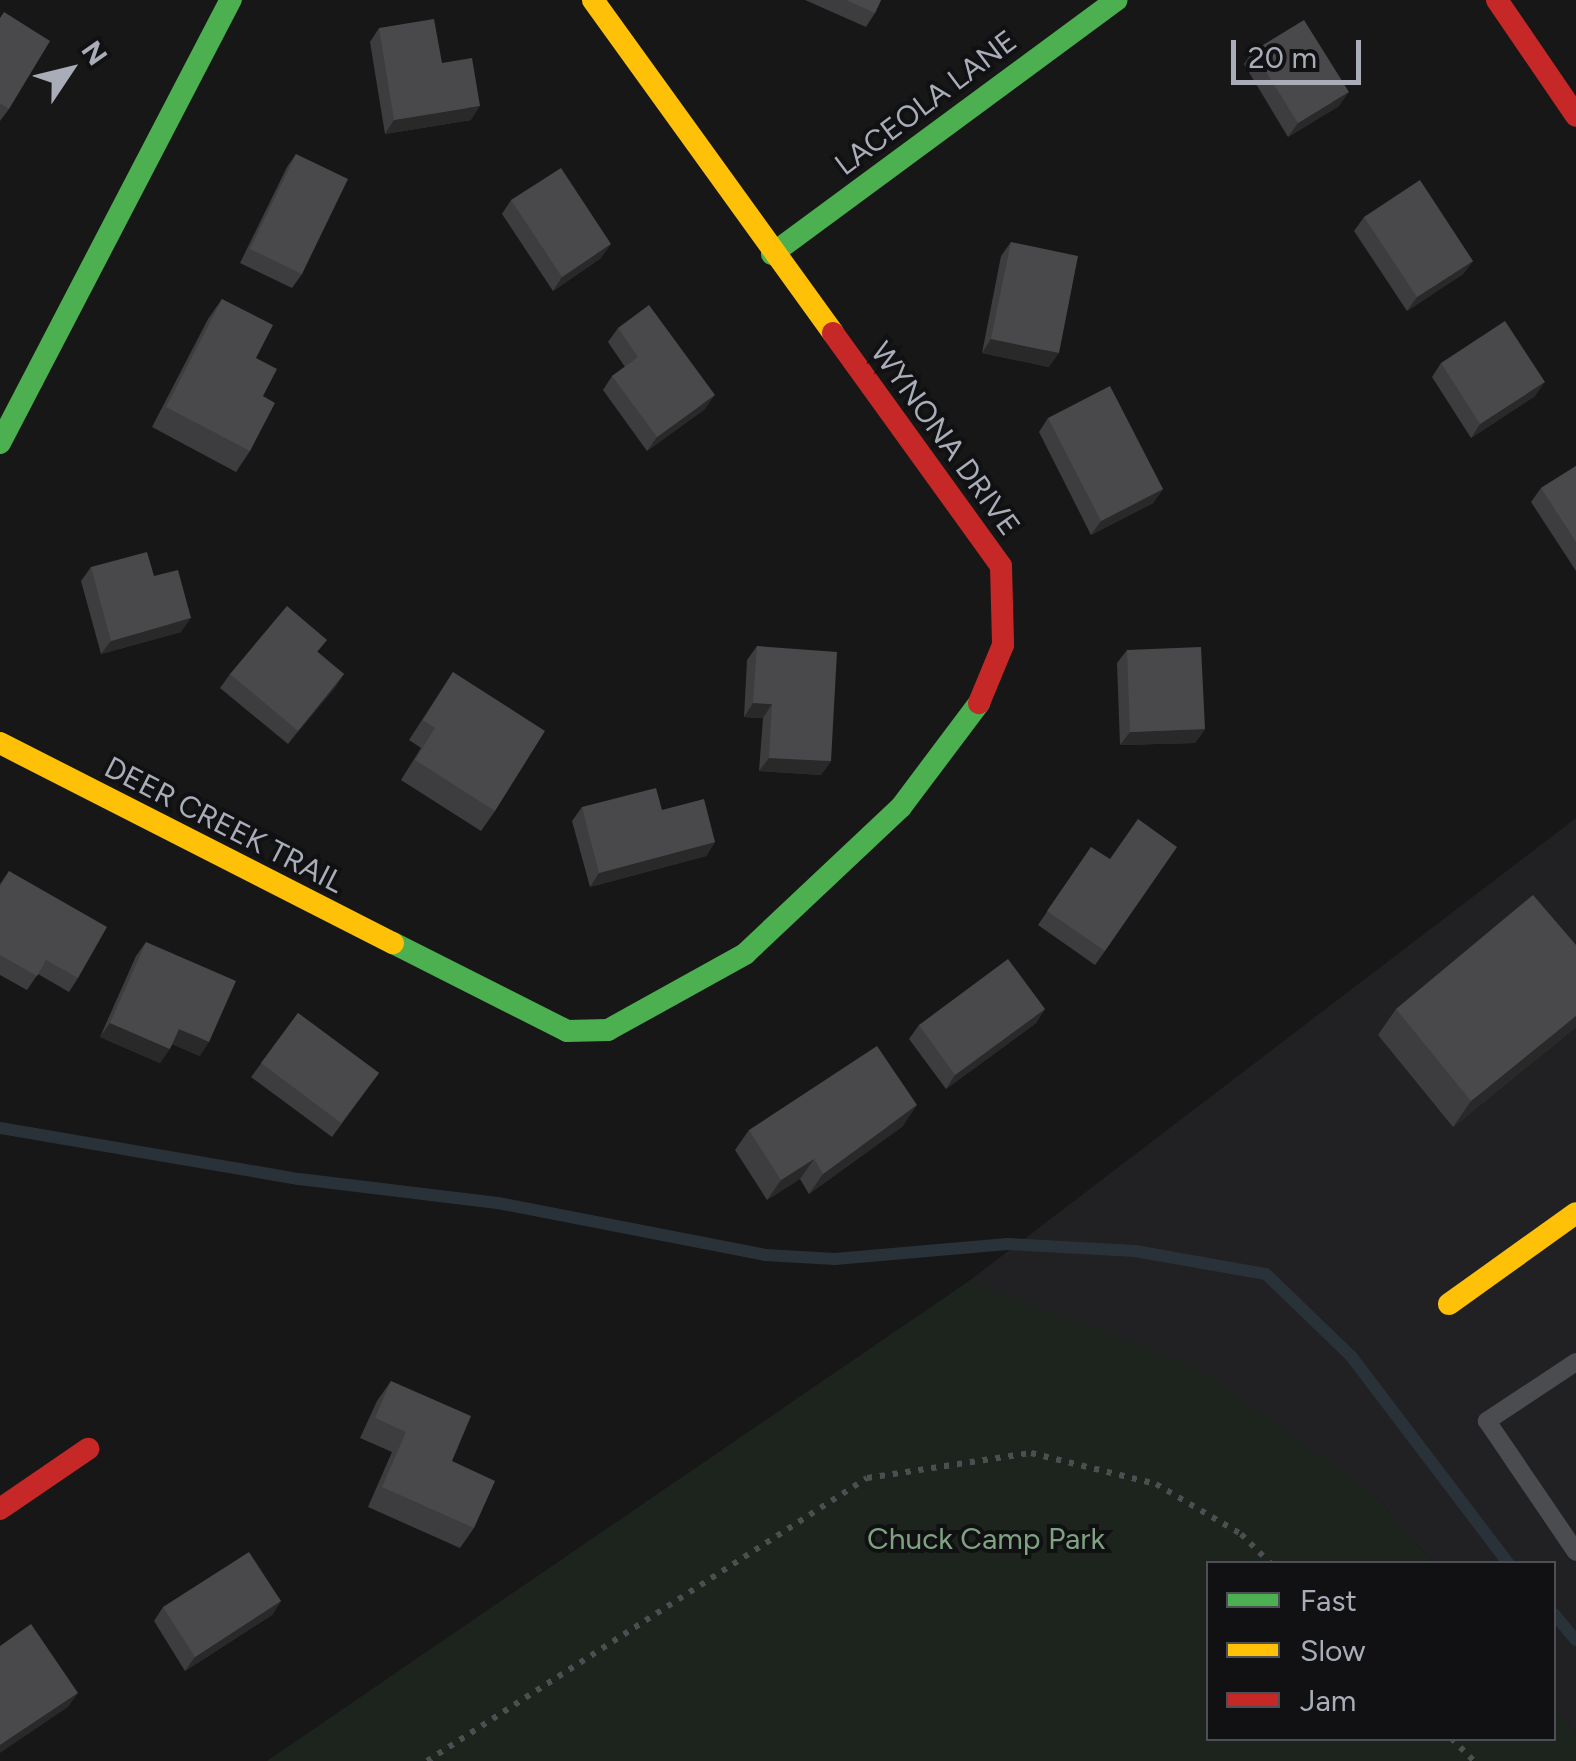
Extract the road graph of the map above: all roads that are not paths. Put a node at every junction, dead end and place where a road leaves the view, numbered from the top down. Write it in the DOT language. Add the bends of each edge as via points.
graph roads {
  1 [pos="231,0"];
  2 [pos="593,0"];
  3 [pos="1116,0"];
  4 [pos="1497,0"];
  5 [pos="1576,116"];
  6 [pos="772,254"];
  7 [pos="0,442"];
  8 [pos="0,743"];
  9 [pos="420,960"];
  10 [pos="1576,1213"];
  11 [pos="1448,1304"];
  12 [pos="1576,1362"];
  13 [pos="88,1449"];
  14 [pos="0,1509"];
  15 [pos="1576,1552"];
  1 -- 7 [label="street"];
  2 -- 6 [label="street, WYNONA DRIVE"];
  3 -- 6 [label="street, LACEOLA LANE"];
  4 -- 5 [label="street"];
  6 -- 9 [label="street, WYNONA DRIVE" via="1002,566 1003,645 978,705 901,807 745,954 608,1030 567,1030"];
  8 -- 9 [label="street, DEER CREEK TRAIL"];
  10 -- 11 [label="street"];
  12 -- 15 [label="lane" via="1487,1421"];
  13 -- 14 [label="street"];
}
